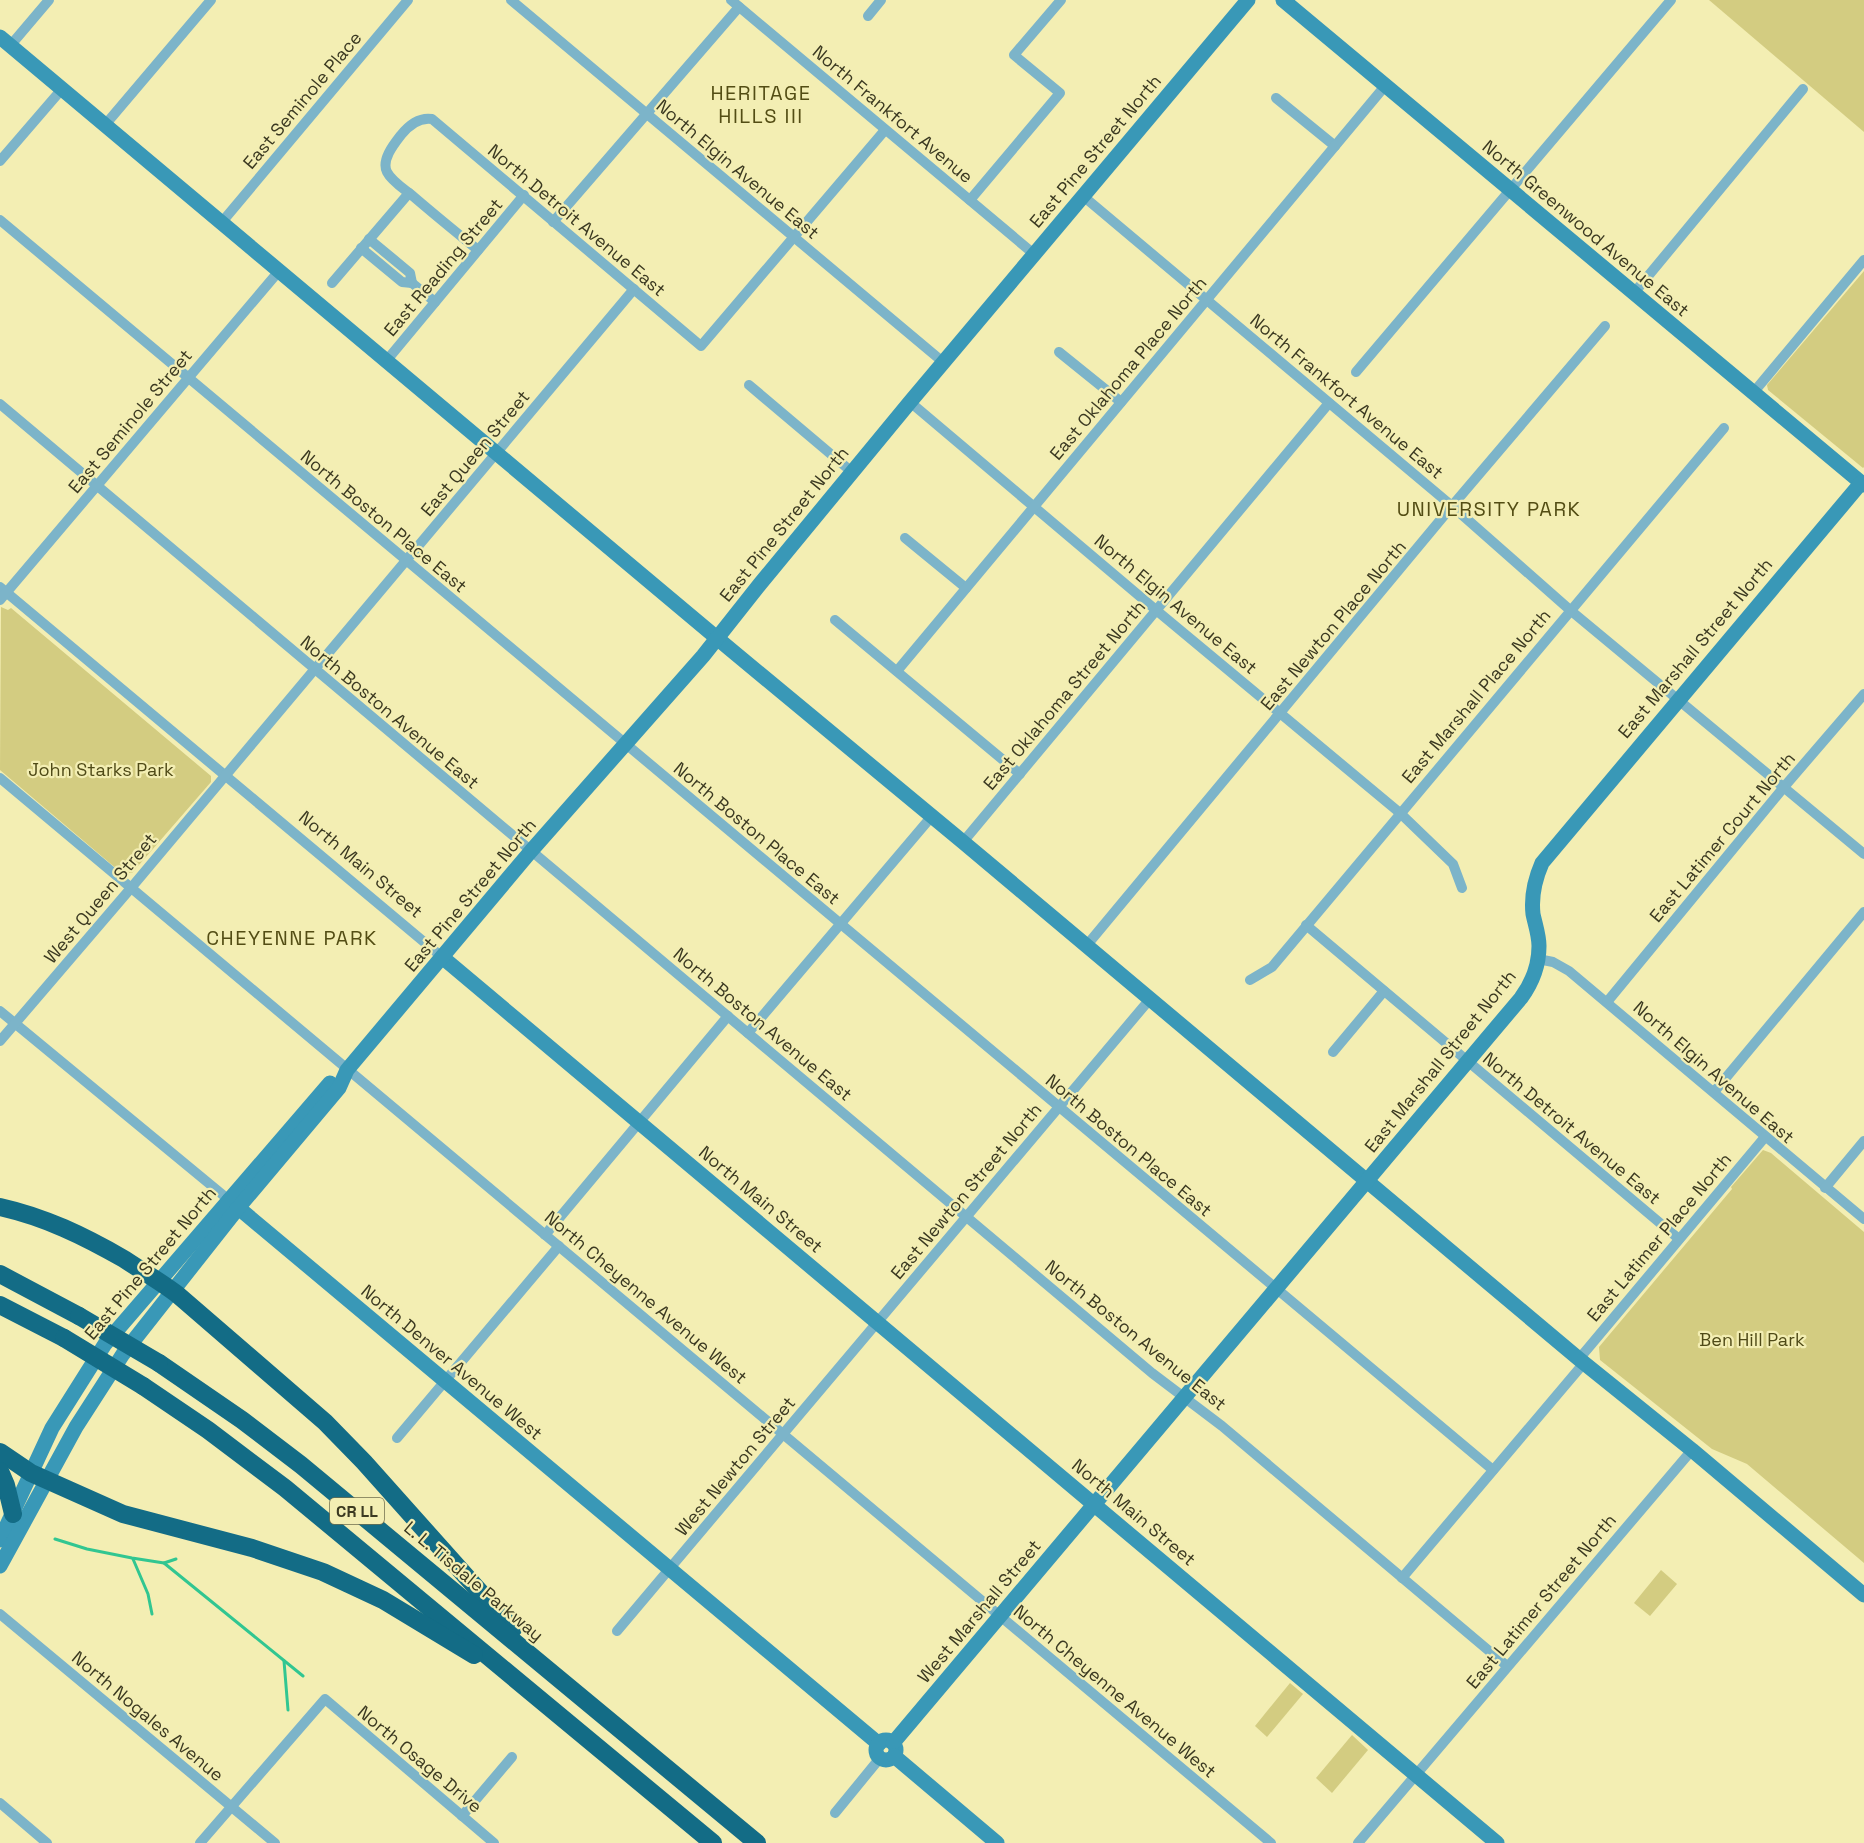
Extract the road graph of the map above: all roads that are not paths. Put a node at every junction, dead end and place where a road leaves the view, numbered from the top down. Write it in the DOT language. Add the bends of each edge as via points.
graph roads {
  1 [pos="49,0"];
  2 [pos="211,0"];
  3 [pos="408,0"];
  4 [pos="512,0"];
  5 [pos="881,0"];
  6 [pos="1061,0"];
  7 [pos="1248,0"];
  8 [pos="1283,0"];
  9 [pos="1671,0"];
  10 [pos="735,3"];
  11 [pos="868,16"];
  12 [pos="5,41"];
  13 [pos="1385,86"];
  14 [pos="62,89"];
  15 [pos="1803,89"];
  16 [pos="1276,98"];
  17 [pos="647,114"];
  18 [pos="105,125"];
  19 [pos="885,130"];
  20 [pos="1335,146"];
  21 [pos="0,161"];
  22 [pos="1510,189"];
  23 [pos="409,193"];
  24 [pos="524,195"];
  25 [pos="1083,196"];
  26 [pos="970,200"];
  27 [pos="0,220"];
  28 [pos="222,222"];
  29 [pos="553,222"];
  30 [pos="793,238"];
  31 [pos="369,239"];
  32 [pos="361,248"];
  33 [pos="478,250"];
  34 [pos="1034,254"];
  35 [pos="1864,260"];
  36 [pos="279,271"];
  37 [pos="332,283"];
  38 [pos="412,283"];
  39 [pos="634,289"];
  40 [pos="1634,293"];
  41 [pos="1207,300"];
  42 [pos="435,302"];
  43 [pos="1605,326"];
  44 [pos="1059,352"];
  45 [pos="387,360"];
  46 [pos="943,362"];
  47 [pos="1356,372"];
  48 [pos="188,378"];
  49 [pos="749,385"];
  50 [pos="1753,393"];
  51 [pos="910,402"];
  52 [pos="1121,402"];
  53 [pos="1329,403"];
  54 [pos="0,404"];
  55 [pos="1724,428"];
  56 [pos="497,452"];
  57 [pos="852,472"];
  58 [pos="1863,482"];
  59 [pos="96,486"];
  60 [pos="1034,506"];
  61 [pos="1452,506"];
  62 [pos="905,538"];
  63 [pos="405,560"];
  64 [pos="966,588"];
  65 [pos="2,593"];
  66 [pos="1156,610"];
  67 [pos="1570,610"];
  68 [pos="835,620"];
  69 [pos="717,638"];
  70 [pos="314,669"];
  71 [pos="897,671"];
  72 [pos="1864,694"];
  73 [pos="1679,698"];
  74 [pos="1281,713"];
  75 [pos="626,745"];
  76 [pos="1020,774"];
  77 [pos="224,775"];
  78 [pos="0,777"];
  79 [pos="1784,787"];
  80 [pos="1400,813"];
  81 [pos="932,816"];
  82 [pos="963,842"];
  83 [pos="531,851"];
  84 [pos="1864,854"];
  85 [pos="131,888"];
  86 [pos="1462,888"];
  87 [pos="1864,912"];
  88 [pos="841,925"];
  89 [pos="1306,925"];
  90 [pos="1087,945"];
  91 [pos="442,957"];
  92 [pos="1538,959"];
  93 [pos="1250,980"];
  94 [pos="1384,991"];
  95 [pos="1150,999"];
  96 [pos="1607,1002"];
  97 [pos="0,1011"];
  98 [pos="728,1016"];
  99 [pos="15,1023"];
  100 [pos="748,1033"];
  101 [pos="0,1041"];
  102 [pos="1333,1052"];
  103 [pos="1467,1060"];
  104 [pos="347,1070"];
  105 [pos="1714,1092"];
  106 [pos="1058,1107"];
  107 [pos="638,1121"];
  108 [pos="1765,1137"];
  109 [pos="1864,1141"];
  110 [pos="1367,1181"];
  111 [pos="1825,1188"];
  112 [pos="233,1204"];
  113 [pos="0,1207"];
  114 [pos="966,1216"];
  115 [pos="1864,1219"];
  116 [pos="545,1234"];
  117 [pos="1679,1239"];
  118 [pos="559,1246"];
  119 [pos="0,1274"];
  120 [pos="166,1286"];
  121 [pos="1277,1288"];
  122 [pos="0,1305"];
  123 [pos="877,1322"];
  124 [pos="1582,1361"];
  125 [pos="445,1381"];
  126 [pos="1185,1397"];
  127 [pos="784,1433"];
  128 [pos="397,1438"];
  129 [pos="1692,1450"];
  130 [pos="0,1452"];
  131 [pos="1493,1470"];
  132 [pos="0,1471"];
  133 [pos="39,1477"];
  134 [pos="1094,1504"];
  135 [pos="13,1514"];
  136 [pos="0,1540"];
  137 [pos="0,1566"];
  138 [pos="670,1569"];
  139 [pos="1402,1578"];
  140 [pos="1864,1595"];
  141 [pos="0,1614"];
  142 [pos="1000,1616"];
  143 [pos="617,1630"];
  144 [pos="1507,1666"];
  145 [pos="548,1669"];
  146 [pos="519,1681"];
  147 [pos="887,1750"];
  148 [pos="512,1756"];
  149 [pos="1416,1774"];
  150 [pos="0,1803"];
  151 [pos="231,1806"];
  152 [pos="835,1813"];
  153 [pos="462,1816"];
  154 [pos="47,1843"];
  155 [pos="201,1843"];
  156 [pos="275,1843"];
  157 [pos="494,1843"];
  158 [pos="713,1843"];
  159 [pos="757,1843"];
  160 [pos="997,1843"];
  161 [pos="1271,1843"];
  162 [pos="1358,1843"];
  163 [pos="1497,1843"];
  1 -- 12 [label="street"];
  2 -- 18 [label="street"];
  3 -- 28 [label="street, East Seminole Place"];
  4 -- 17 [label="street, North Elgin Avenue East"];
  5 -- 11 [label="street"];
  6 -- 26 [label="street" via="1014,55 1060,93"];
  7 -- 25 [label="street, East Pine Street North"];
  8 -- 13 [label="street, North Greenwood Avenue East"];
  9 -- 22 [label="street"];
  10 -- 17 [label="street"];
  10 -- 19 [label="street, North Frankfort Avenue"];
  12 -- 14 [label="street"];
  13 -- 20 [label="street, East Oklahoma Place North"];
  13 -- 22 [label="street, North Greenwood Avenue East"];
  14 -- 18 [label="street"];
  14 -- 21 [label="street"];
  15 -- 40 [label="street"];
  16 -- 20 [label="street"];
  17 -- 29 [label="street"];
  17 -- 30 [label="street, North Elgin Avenue East"];
  18 -- 28 [label="street"];
  19 -- 26 [label="street, North Frankfort Avenue"];
  19 -- 30 [label="street"];
  20 -- 41 [label="street, East Oklahoma Place North"];
  22 -- 40 [label="street, North Greenwood Avenue East"];
  22 -- 47 [label="street"];
  23 -- 24 [label="street, North Detroit Avenue East" via="387,172 386,160 407,128 425,118 432,119"];
  23 -- 31 [label="street"];
  23 -- 33 [label="street"];
  24 -- 29 [label="street, North Detroit Avenue East"];
  24 -- 33 [label="street, East Reading Street"];
  25 -- 34 [label="street, East Pine Street North"];
  25 -- 41 [label="street, North Frankfort Avenue East"];
  26 -- 34 [label="street, North Frankfort Avenue"];
  27 -- 48 [label="street, North Boston Place East"];
  28 -- 36 [label="street"];
  29 -- 39 [label="street, North Detroit Avenue East"];
  30 -- 39 [label="street, North Detroit Avenue East" via="701,346"];
  30 -- 46 [label="street, North Elgin Avenue East"];
  31 -- 32 [label="street"];
  31 -- 38 [label="street" via="410,273"];
  32 -- 37 [label="street"];
  32 -- 38 [label="street" via="402,282"];
  33 -- 42 [label="street, East Reading Street"];
  34 -- 46 [label="street, East Pine Street North"];
  35 -- 50 [label="street"];
  36 -- 45 [label="street"];
  36 -- 48 [label="street, East Seminole Street"];
  38 -- 42 [label="street"];
  39 -- 56 [label="street, East Queen Street"];
  40 -- 50 [label="street, North Greenwood Avenue East"];
  41 -- 52 [label="street, East Oklahoma Place North"];
  41 -- 53 [label="street, North Frankfort Avenue East"];
  42 -- 45 [label="street, East Reading Street"];
  43 -- 61 [label="street, East Newton Place North"];
  44 -- 52 [label="street"];
  45 -- 56 [label="street"];
  46 -- 51 [label="street, East Pine Street North"];
  48 -- 59 [label="street, East Seminole Street"];
  48 -- 63 [label="street, North Boston Place East"];
  49 -- 57 [label="street"];
  50 -- 58 [label="street, North Greenwood Avenue East"];
  51 -- 57 [label="street, East Pine Street North"];
  51 -- 60 [label="street, North Elgin Avenue East"];
  52 -- 60 [label="street, East Oklahoma Place North"];
  53 -- 61 [label="street, North Frankfort Avenue East"];
  53 -- 66 [label="street, East Oklahoma Street North"];
  54 -- 59 [label="street, North Boston Avenue East"];
  55 -- 67 [label="street, East Marshall Place North"];
  56 -- 63 [label="street, East Queen Street"];
  56 -- 69 [label="street"];
  57 -- 69 [label="street, East Pine Street North"];
  58 -- 73 [label="street, East Marshall Street North"];
  59 -- 65 [label="street, East Seminole Street"];
  59 -- 70 [label="street, North Boston Avenue East"];
  60 -- 64 [label="street, East Oklahoma Place North"];
  60 -- 66 [label="street, North Elgin Avenue East"];
  61 -- 67 [label="street, North Frankfort Avenue East"];
  61 -- 74 [label="street, East Newton Place North"];
  62 -- 64 [label="street"];
  63 -- 70 [label="street, East Queen Street"];
  63 -- 75 [label="street, North Boston Place East"];
  64 -- 71 [label="street, East Oklahoma Place North"];
  65 -- 77 [label="street, North Main Street"];
  66 -- 74 [label="street, North Elgin Avenue East"];
  66 -- 76 [label="street, East Oklahoma Street North"];
  67 -- 73 [label="street, North Frankfort Avenue East"];
  67 -- 80 [label="street, East Marshall Place North"];
  68 -- 71 [label="street"];
  69 -- 75 [label="street, East Pine Street North"];
  69 -- 81 [label="street"];
  70 -- 77 [label="street, East Queen Street"];
  70 -- 83 [label="street, North Boston Avenue East"];
  71 -- 76 [label="street"];
  72 -- 79 [label="street, East Latimer Court North"];
  73 -- 79 [label="street, North Frankfort Avenue East"];
  73 -- 92 [label="street, East Marshall Street North" via="1542,863 1533,901"];
  74 -- 80 [label="street, North Elgin Avenue East"];
  74 -- 90 [label="street, East Newton Place North"];
  75 -- 83 [label="street, East Pine Street North"];
  75 -- 88 [label="street, North Boston Place East"];
  76 -- 82 [label="street, East Oklahoma Street North"];
  77 -- 85 [label="street, West Queen Street"];
  77 -- 91 [label="street, North Main Street"];
  78 -- 85 [label="street, North Cheyenne Avenue West"];
  79 -- 84 [label="street, North Frankfort Avenue East"];
  79 -- 96 [label="street, East Latimer Court North"];
  80 -- 86 [label="street, North Elgin Avenue East" via="1453,864"];
  80 -- 89 [label="street, East Marshall Place North"];
  81 -- 82 [label="street"];
  81 -- 88 [label="street"];
  82 -- 90 [label="street"];
  83 -- 91 [label="street, East Pine Street North"];
  83 -- 98 [label="street, North Boston Avenue East"];
  85 -- 99 [label="street, West Queen Street"];
  85 -- 104 [label="street, North Cheyenne Avenue West"];
  87 -- 105 [label="street"];
  88 -- 100 [label="street"];
  88 -- 106 [label="street, North Boston Place East"];
  89 -- 93 [label="street, East Marshall Place North" via="1272,968"];
  89 -- 94 [label="street, North Detroit Avenue East"];
  90 -- 95 [label="street"];
  91 -- 104 [label="street, East Pine Street North"];
  91 -- 107 [label="street, North Main Street"];
  92 -- 96 [label="street, North Elgin Avenue East" via="1569,971"];
  92 -- 103 [label="street, East Marshall Street North" via="1526,990"];
  94 -- 102 [label="street"];
  94 -- 103 [label="street, North Detroit Avenue East"];
  95 -- 106 [label="street, East Newton Street North"];
  95 -- 110 [label="street"];
  96 -- 105 [label="street, North Elgin Avenue East"];
  97 -- 99 [label="street, North Denver Avenue West"];
  98 -- 100 [label="street, North Boston Avenue East"];
  98 -- 107 [label="street"];
  99 -- 101 [label="street, West Queen Street"];
  99 -- 112 [label="street, North Denver Avenue West"];
  100 -- 114 [label="street, North Boston Avenue East"];
  103 -- 110 [label="street, East Marshall Street North"];
  103 -- 117 [label="street, North Detroit Avenue East"];
  104 -- 112 [label="street, East Pine Street North" via="339,1088"];
  104 -- 116 [label="street, North Cheyenne Avenue West"];
  105 -- 108 [label="street, North Elgin Avenue East"];
  106 -- 114 [label="street, East Newton Street North"];
  106 -- 121 [label="street, North Boston Place East"];
  107 -- 116 [label="street"];
  107 -- 123 [label="street, North Main Street"];
  108 -- 111 [label="street, North Elgin Avenue East"];
  108 -- 117 [label="street, East Latimer Place North"];
  109 -- 111 [label="street"];
  110 -- 121 [label="street, East Marshall Street North"];
  110 -- 124 [label="street"];
  111 -- 115 [label="street, North Elgin Avenue East"];
  112 -- 120 [label="street, East Pine Street North"];
  112 -- 125 [label="street, North Denver Avenue West"];
  113 -- 120 [label="highway" via="65,1227"];
  114 -- 123 [label="street, East Newton Street North"];
  114 -- 126 [label="street, North Boston Avenue East"];
  116 -- 118 [label="street, North Cheyenne Avenue West"];
  117 -- 124 [label="street, East Latimer Place North"];
  118 -- 125 [label="street"];
  118 -- 127 [label="street, North Cheyenne Avenue West"];
  119 -- 145 [label="highway, L. L. Tisdale Parkway / CR LL, bridge" via="79,1316 224,1407"];
  120 -- 133 [label="street, East Pine Street North" via="105,1344 61,1412"];
  120 -- 145 [label="highway" via="341,1437"];
  121 -- 126 [label="street, East Marshall Street North"];
  121 -- 131 [label="street, North Boston Place East"];
  122 -- 146 [label="highway, CR LL, bridge" via="64,1338 208,1430 285,1488"];
  123 -- 127 [label="street, West Newton Street"];
  123 -- 134 [label="street, North Main Street"];
  124 -- 129 [label="street"];
  124 -- 131 [label="street, East Latimer Place North"];
  125 -- 128 [label="street"];
  125 -- 138 [label="street, North Denver Avenue West"];
  126 -- 134 [label="street, East Marshall Street North"];
  126 -- 139 [label="street, North Boston Avenue East"];
  127 -- 138 [label="street, West Newton Street"];
  127 -- 142 [label="street, North Cheyenne Avenue West"];
  129 -- 140 [label="street"];
  129 -- 144 [label="street, East Latimer Street North"];
  130 -- 133 [label="highway"];
  131 -- 139 [label="street, East Latimer Place North"];
  132 -- 135 [label="highway"];
  133 -- 135 [label="street"];
  133 -- 137 [label="street"];
  133 -- 146 [label="highway" via="123,1514 252,1548 323,1572 383,1600"];
  134 -- 142 [label="street, West Marshall Street"];
  134 -- 149 [label="street, North Main Street"];
  135 -- 136 [label="street"];
  138 -- 143 [label="street, West Newton Street"];
  138 -- 147 [label="street, North Denver Avenue West"];
  139 -- 144 [label="street, North Boston Avenue East"];
  141 -- 151 [label="street, North Nogales Avenue"];
  142 -- 147 [label="street, West Marshall Street"];
  142 -- 161 [label="street, North Cheyenne Avenue West"];
  144 -- 149 [label="street, East Latimer Street North"];
  145 -- 159 [label="highway, L. L. Tisdale Parkway / CR LL"];
  146 -- 158 [label="highway, CR LL"];
  147 -- 152 [label="street, West Marshall Street"];
  147 -- 160 [label="street, North Denver Avenue West"];
  148 -- 153 [label="street"];
  149 -- 162 [label="street, East Latimer Street North"];
  149 -- 163 [label="street, North Main Street"];
  150 -- 154 [label="street"];
  151 -- 153 [label="street, North Osage Drive" via="325,1700"];
  151 -- 155 [label="street"];
  151 -- 156 [label="street, North Nogales Avenue"];
  153 -- 157 [label="street, North Osage Drive"];
}
